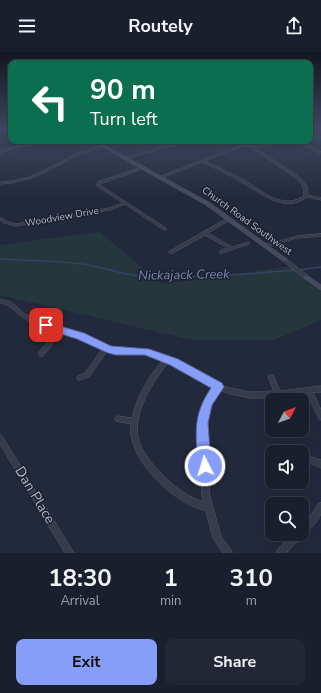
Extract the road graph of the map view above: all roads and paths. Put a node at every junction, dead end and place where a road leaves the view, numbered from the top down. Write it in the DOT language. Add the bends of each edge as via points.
graph roads {
  1 [pos="81,152"];
  2 [pos="115,152"];
  3 [pos="145,152"];
  4 [pos="225,152"];
  5 [pos="260,152"];
  6 [pos="125,158"];
  7 [pos="202,161"];
  8 [pos="143,168"];
  9 [pos="160,177"];
  10 [pos="0,183"];
  11 [pos="306,196"];
  12 [pos="321,199"];
  13 [pos="125,203"];
  14 [pos="0,218"];
  15 [pos="229,218"];
  16 [pos="165,229"];
  17 [pos="205,233"];
  18 [pos="321,235"];
  19 [pos="248,243"];
  20 [pos="265,246"];
  21 [pos="232,249"];
  22 [pos="171,252"];
  23 [pos="222,252"];
  24 [pos="285,260"];
  25 [pos="306,277"];
  26 [pos="321,288"];
  27 [pos="0,301"];
  28 [pos="61,330"];
  29 [pos="106,348"];
  30 [pos="41,354"];
  31 [pos="168,359"];
  32 [pos="271,377"];
  33 [pos="80,378"];
  34 [pos="218,387"];
  35 [pos="321,389"];
  36 [pos="308,390"];
  37 [pos="265,393"];
  38 [pos="278,393"];
  39 [pos="321,417"];
  40 [pos="118,419"];
  41 [pos="135,421"];
  42 [pos="0,438"];
  43 [pos="309,460"];
  44 [pos="321,464"];
  45 [pos="321,507"];
  46 [pos="209,508"];
  47 [pos="309,524"];
  48 [pos="292,541"];
  49 [pos="70,553"];
  50 [pos="228,553"];
  51 [pos="280,553"];
  1 -- 10 [label="street" via="26,180"];
  2 -- 6 [label="street, Church Road Southwest"];
  3 -- 6 [label="street"];
  4 -- 7 [label="street"];
  5 -- 11 [label="street" via="297,177 305,186"];
  6 -- 8 [label="street, Church Road Southwest"];
  7 -- 9 [label="street"];
  7 -- 11 [label="street" via="274,199 294,202"];
  8 -- 9 [label="street, Church Road Southwest"];
  8 -- 13 [label="street" via="97,184"];
  9 -- 15 [label="street, Church Road Southwest"];
  11 -- 12 [label="street"];
  13 -- 14 [label="street, Woodview Drive" via="110,209 16,225"];
  13 -- 16 [label="street"];
  15 -- 17 [label="street"];
  15 -- 20 [label="street, Church Road Southwest"];
  17 -- 21 [label="street"];
  17 -- 22 [label="street"];
  18 -- 20 [label="street" via="297,237"];
  19 -- 21 [label="street"];
  20 -- 24 [label="street, Church Road Southwest"];
  21 -- 23 [label="street"];
  24 -- 25 [label="street, Church Road Southwest"];
  25 -- 26 [label="street, Church Road Southwest"];
  27 -- 28 [label="street" via="8,303 23,315"];
  28 -- 29 [label="street"];
  28 -- 30 [label="street"];
  29 -- 31 [label="street" via="146,352"];
  29 -- 33 [label="street" via="87,375"];
  31 -- 34 [label="street"];
  31 -- 41 [label="street" via="146,388"];
  32 -- 38 [label="street"];
  34 -- 37 [label="street" via="250,394"];
  34 -- 46 [label="street" via="207,404 202,423 206,497"];
  35 -- 36 [label="street"];
  36 -- 38 [label="street"];
  36 -- 39 [label="street"];
  40 -- 41 [label="street"];
  41 -- 46 [label="street" via="136,446 160,478 194,504"];
  42 -- 49 [label="street, Dan Place"];
  43 -- 44 [label="street"];
  45 -- 47 [label="street"];
  46 -- 50 [label="street" via="217,538"];
  48 -- 51 [label="street"];
}
